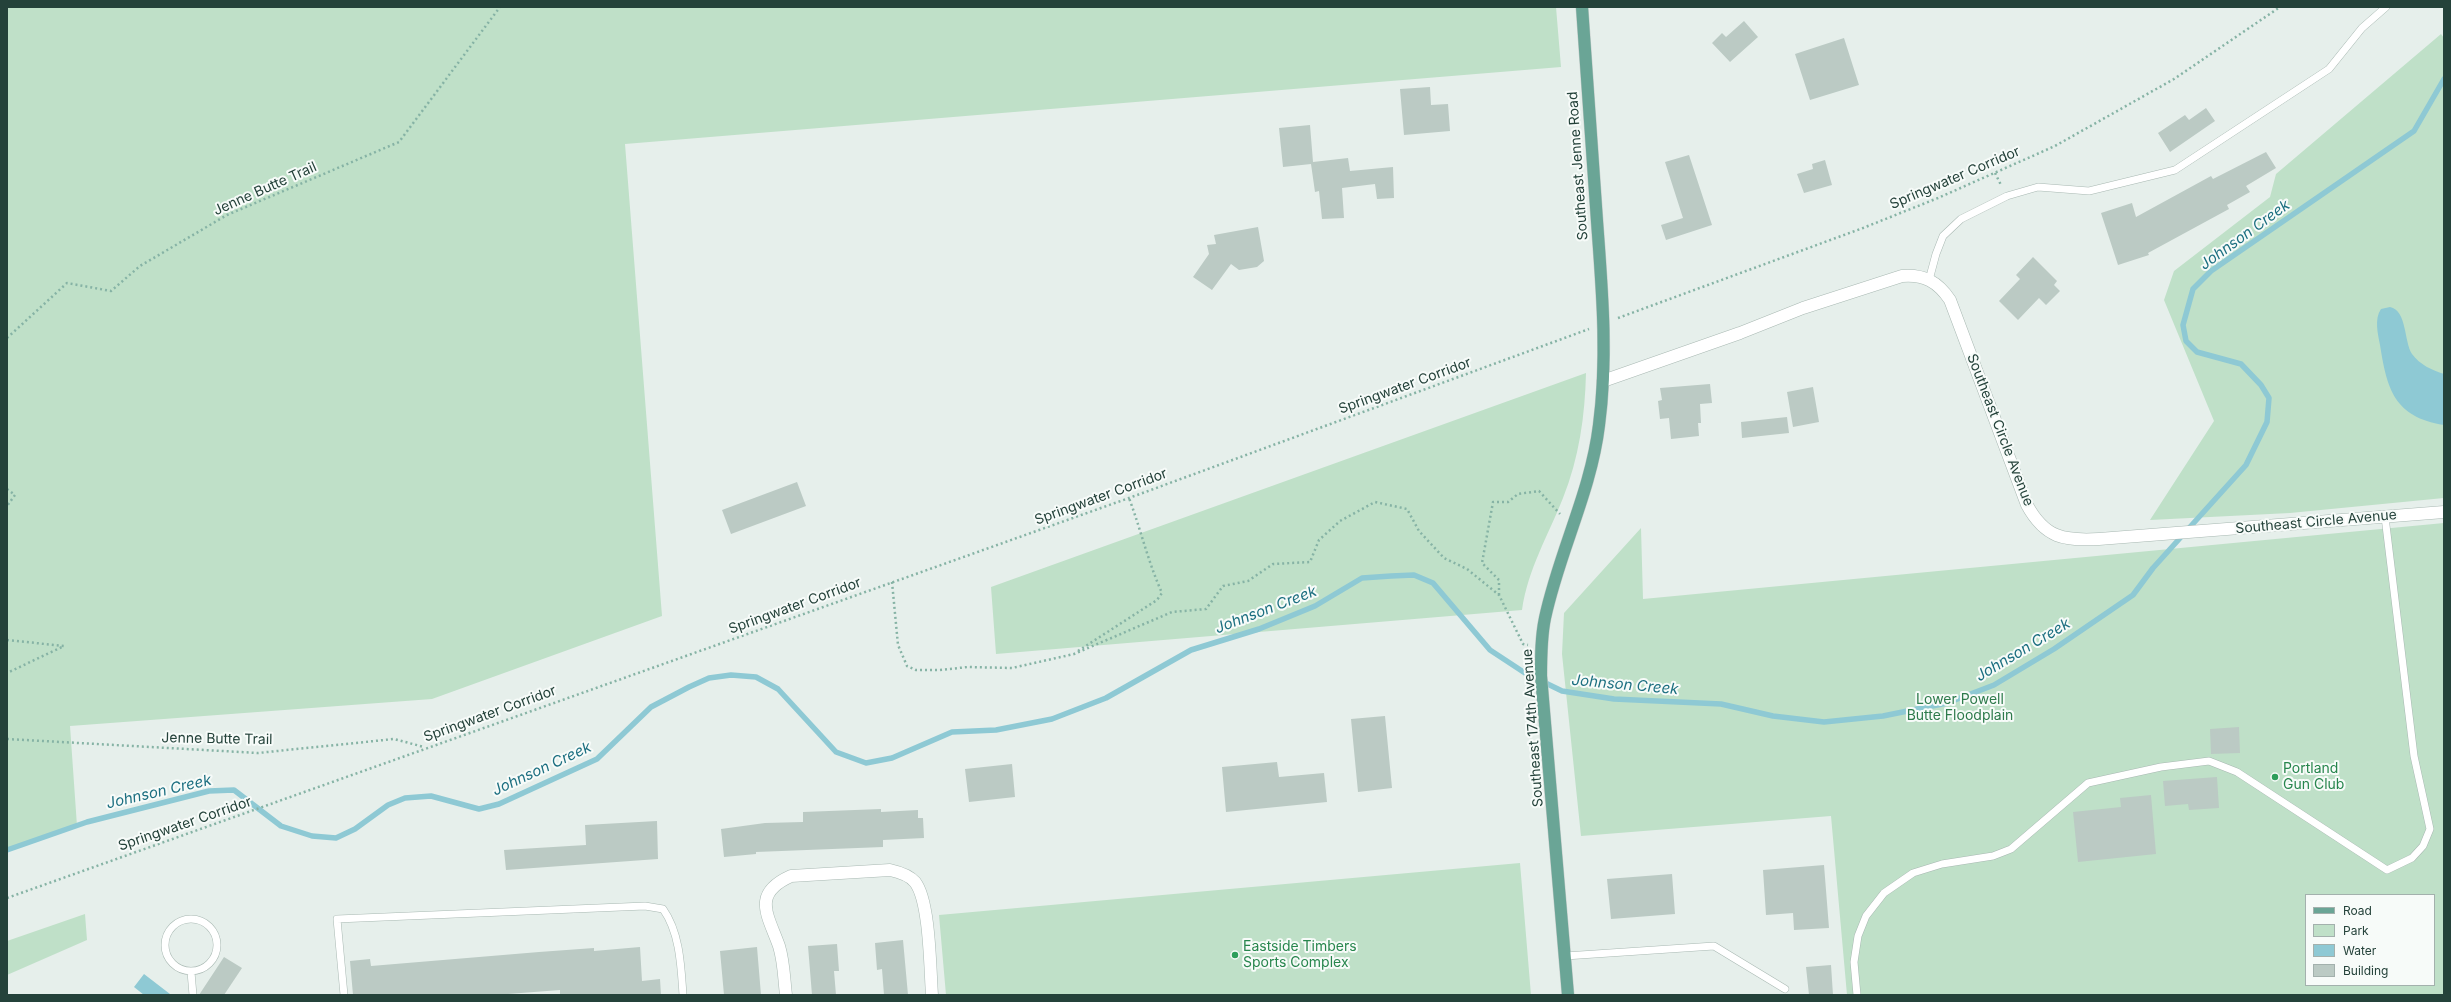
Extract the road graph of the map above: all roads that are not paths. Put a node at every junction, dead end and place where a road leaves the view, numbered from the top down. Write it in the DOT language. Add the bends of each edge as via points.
graph roads {
  1 [pos="1582,7"];
  2 [pos="2386,7"];
  3 [pos="1929,280"];
  4 [pos="1609,321"];
  5 [pos="1603,381"];
  6 [pos="2444,512"];
  7 [pos="2385,516"];
  8 [pos="1565,956"];
  9 [pos="191,972"];
  10 [pos="1785,989"];
  11 [pos="193,995"];
  12 [pos="344,995"];
  13 [pos="683,995"];
  14 [pos="786,995"];
  15 [pos="932,995"];
  16 [pos="1568,995"];
  17 [pos="1857,995"];
  1 -- 4 [label="main road, Southeast Jenne Road"];
  2 -- 3 [label="lane" via="2362,28 2329,69 2175,170 2089,191 2038,187 2007,196 1961,219 1943,236"];
  3 -- 5 [label="street, Southeast Circle Avenue" via="1909,276 1877,283"];
  3 -- 7 [label="street, Southeast Circle Avenue" via="1941,288 1950,300 2028,505 2044,529 2053,534 2074,540"];
  4 -- 5 [label="main road, Southeast 174th Avenue"];
  5 -- 8 [label="main road, Southeast 174th Avenue" via="1595,451 1551,594 1544,620 1541,649"];
  6 -- 7 [label="street, Southeast Circle Avenue"];
  7 -- 17 [label="lane" via="2414,756 2430,829 2423,846 2412,858 2387,870 2237,772 2209,760 2088,783 2010,849 1993,856 1942,864 1913,873 1884,893 1866,916 1858,936 1854,962"];
  8 -- 10 [label="lane" via="1714,946"];
  8 -- 16 [label="main road, Southeast 174th Avenue"];
  9 -- 9 [label="lane" via="176,967 166,956 164,942 171,928 183,920 198,920 211,928 217,942 215,956 205,968"];
  9 -- 11 [label="lane"];
  12 -- 13 [label="lane" via="337,919 645,906 663,909 670,919 675,934"];
  14 -- 15 [label="street" via="779,947 765,909 765,898 772,888 780,880 791,876 890,870 902,873 915,882 922,894 926,914"];
}
